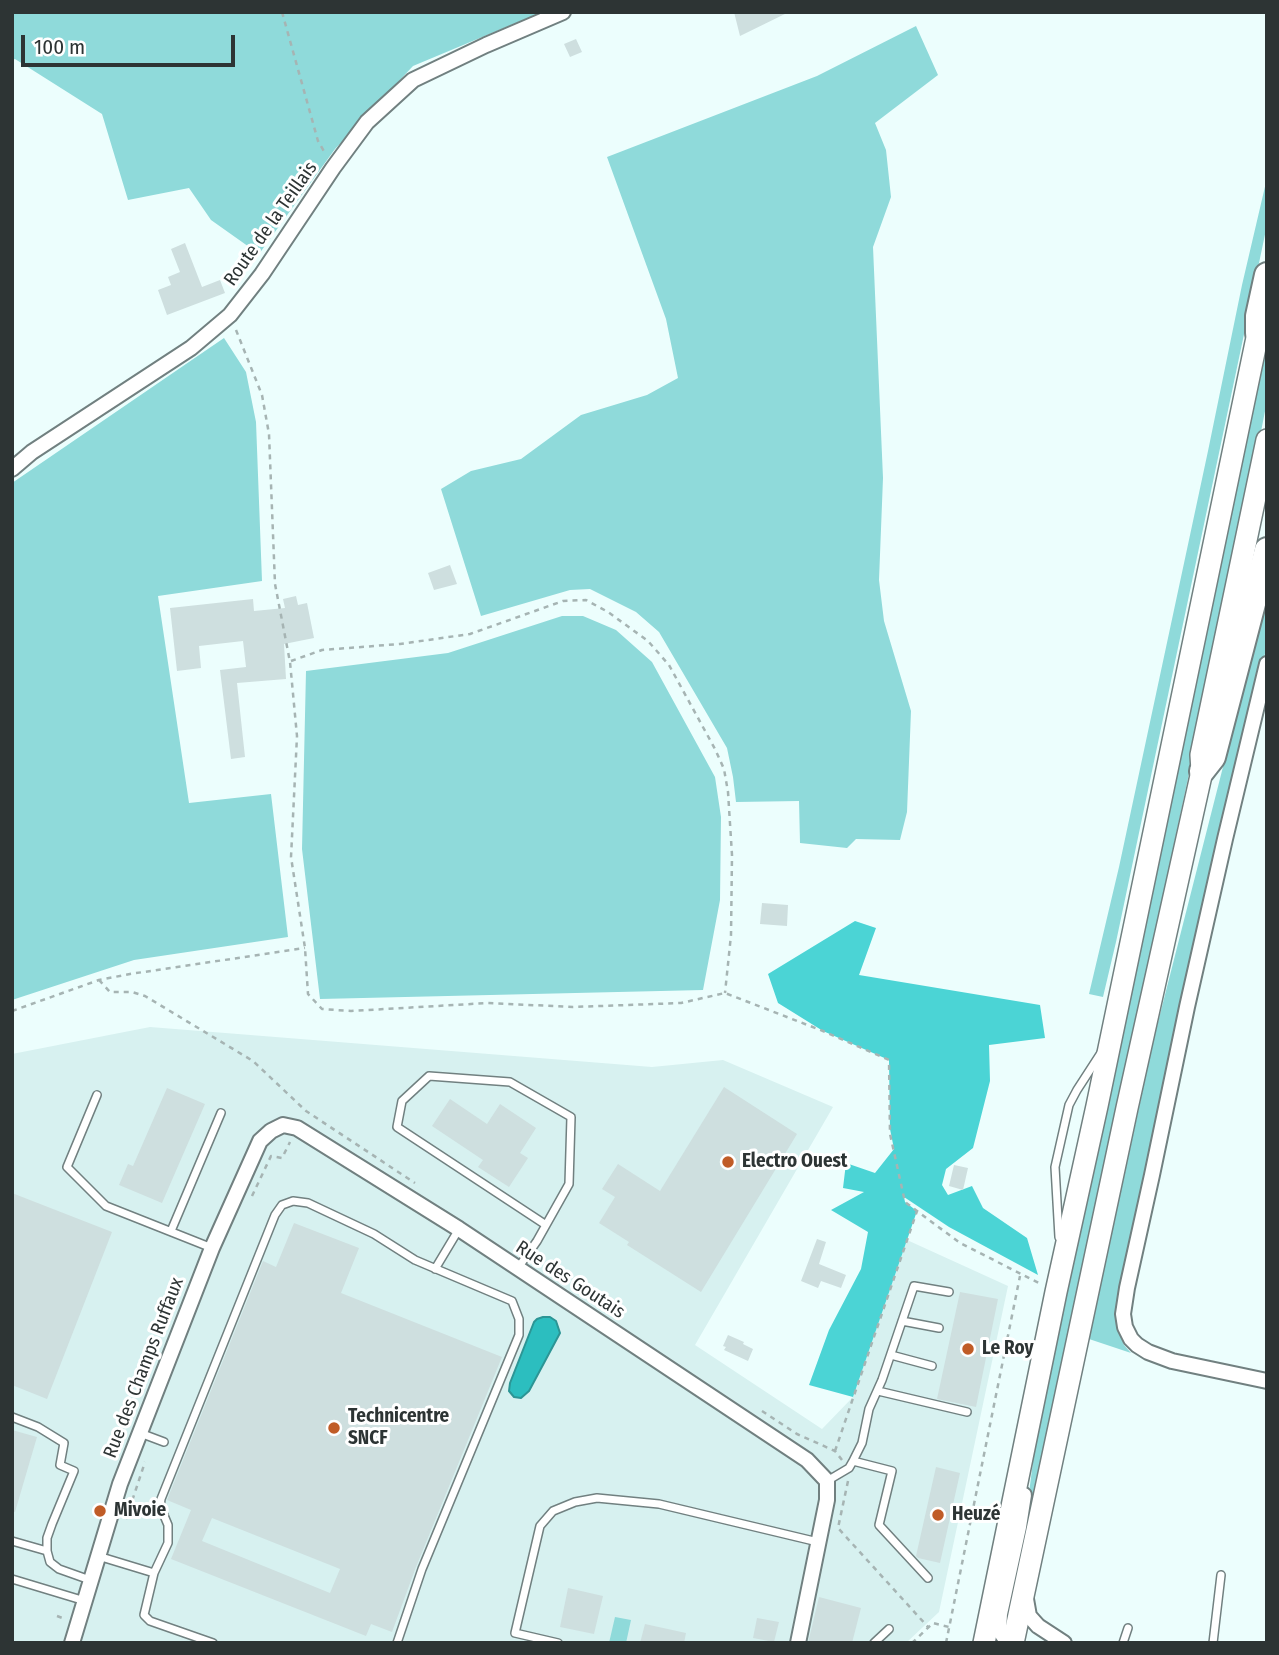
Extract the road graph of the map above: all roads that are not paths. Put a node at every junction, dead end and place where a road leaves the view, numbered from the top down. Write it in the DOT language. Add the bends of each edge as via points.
graph roads {
  1 [pos="563,12"];
  2 [pos="1267,275"];
  3 [pos="1263,323"];
  4 [pos="1267,440"];
  5 [pos="12,469"];
  6 [pos="1267,550"];
  7 [pos="1267,664"];
  8 [pos="1202,771"];
  9 [pos="97,1095"];
  10 [pos="221,1113"];
  11 [pos="290,1126"];
  12 [pos="546,1225"];
  13 [pos="459,1229"];
  14 [pos="171,1231"];
  15 [pos="212,1248"];
  16 [pos="435,1269"];
  17 [pos="518,1269"];
  18 [pos="949,1292"];
  19 [pos="902,1321"];
  20 [pos="939,1328"];
  21 [pos="891,1355"];
  22 [pos="932,1366"];
  23 [pos="1267,1381"];
  24 [pos="878,1391"];
  25 [pos="967,1412"];
  26 [pos="12,1417"];
  27 [pos="1031,1417"];
  28 [pos="146,1435"];
  29 [pos="164,1442"];
  30 [pos="851,1465"];
  31 [pos="827,1481"];
  32 [pos="12,1541"];
  33 [pos="818,1542"];
  34 [pos="47,1551"];
  35 [pos="99,1556"];
  36 [pos="154,1573"];
  37 [pos="1221,1575"];
  38 [pos="928,1578"];
  39 [pos="12,1579"];
  40 [pos="91,1580"];
  41 [pos="1025,1586"];
  42 [pos="85,1601"];
  43 [pos="1129,1628"];
  44 [pos="889,1629"];
  45 [pos="72,1643"];
  46 [pos="213,1643"];
  47 [pos="397,1643"];
  48 [pos="558,1643"];
  49 [pos="798,1643"];
  50 [pos="874,1643"];
  51 [pos="984,1643"];
  52 [pos="1010,1643"];
  53 [pos="1064,1643"];
  54 [pos="1123,1643"];
  55 [pos="1213,1643"];
  1 -- 5 [label="street, Route de la Teillais" via="413,80 368,122 230,316 191,348"];
  2 -- 3 [label="highway" via="1258,316"];
  3 -- 27 [label="main road"];
  4 -- 8 [label="main road" via="1201,755"];
  6 -- 8 [label="highway" via="1213,757"];
  7 -- 23 [label="street" via="1224,839 1123,1314 1131,1339 1148,1352"];
  8 -- 41 [label="main road"];
  9 -- 14 [label="lane" via="67,1167 106,1206"];
  10 -- 14 [label="lane"];
  11 -- 13 [label="street, Rue des Goutais"];
  11 -- 15 [label="street, Rue des Champs Ruffaux" via="271,1131 260,1141"];
  12 -- 12 [label="lane" via="569,1184 571,1117 510,1082 429,1076 402,1101 397,1127"];
  12 -- 17 [label="lane"];
  13 -- 16 [label="lane"];
  13 -- 17 [label="street, Rue des Goutais"];
  14 -- 15 [label="lane"];
  15 -- 28 [label="street, Rue des Champs Ruffaux"];
  16 -- 36 [label="lane" via="308,1203 282,1205 161,1499 169,1534"];
  16 -- 47 [label="lane" via="512,1301 519,1335 422,1569"];
  17 -- 31 [label="street, Rue des Goutais" via="807,1460"];
  18 -- 19 [label="lane" via="914,1286"];
  19 -- 20 [label="lane"];
  19 -- 21 [label="lane"];
  21 -- 22 [label="lane"];
  21 -- 24 [label="lane"];
  24 -- 25 [label="lane"];
  24 -- 30 [label="lane"];
  26 -- 34 [label="lane" via="64,1443 60,1465 74,1471 47,1538"];
  27 -- 51 [label="main road"];
  27 -- 52 [label="street" via="1023,1505 1000,1614 999,1630"];
  28 -- 29 [label="lane"];
  28 -- 35 [label="street, Rue des Champs Ruffaux" via="120,1484"];
  30 -- 31 [label="lane"];
  30 -- 38 [label="lane" via="892,1471 879,1525"];
  31 -- 33 [label="street"];
  32 -- 34 [label="lane"];
  33 -- 48 [label="lane" via="659,1504 597,1498 575,1502 553,1511 540,1526 515,1633"];
  33 -- 49 [label="street"];
  34 -- 40 [label="lane" via="50,1562 59,1569"];
  35 -- 36 [label="lane"];
  35 -- 40 [label="street, Rue des Champs Ruffaux"];
  36 -- 46 [label="lane" via="144,1615"];
  37 -- 55 [label="lane"];
  39 -- 42 [label="lane"];
  40 -- 42 [label="street, Rue des Champs Ruffaux"];
  41 -- 52 [label="main road"];
  41 -- 53 [label="street" via="1029,1616"];
  42 -- 45 [label="street, Rue des Champs Ruffaux"];
  43 -- 54 [label="lane"];
  44 -- 50 [label="lane"];
}
